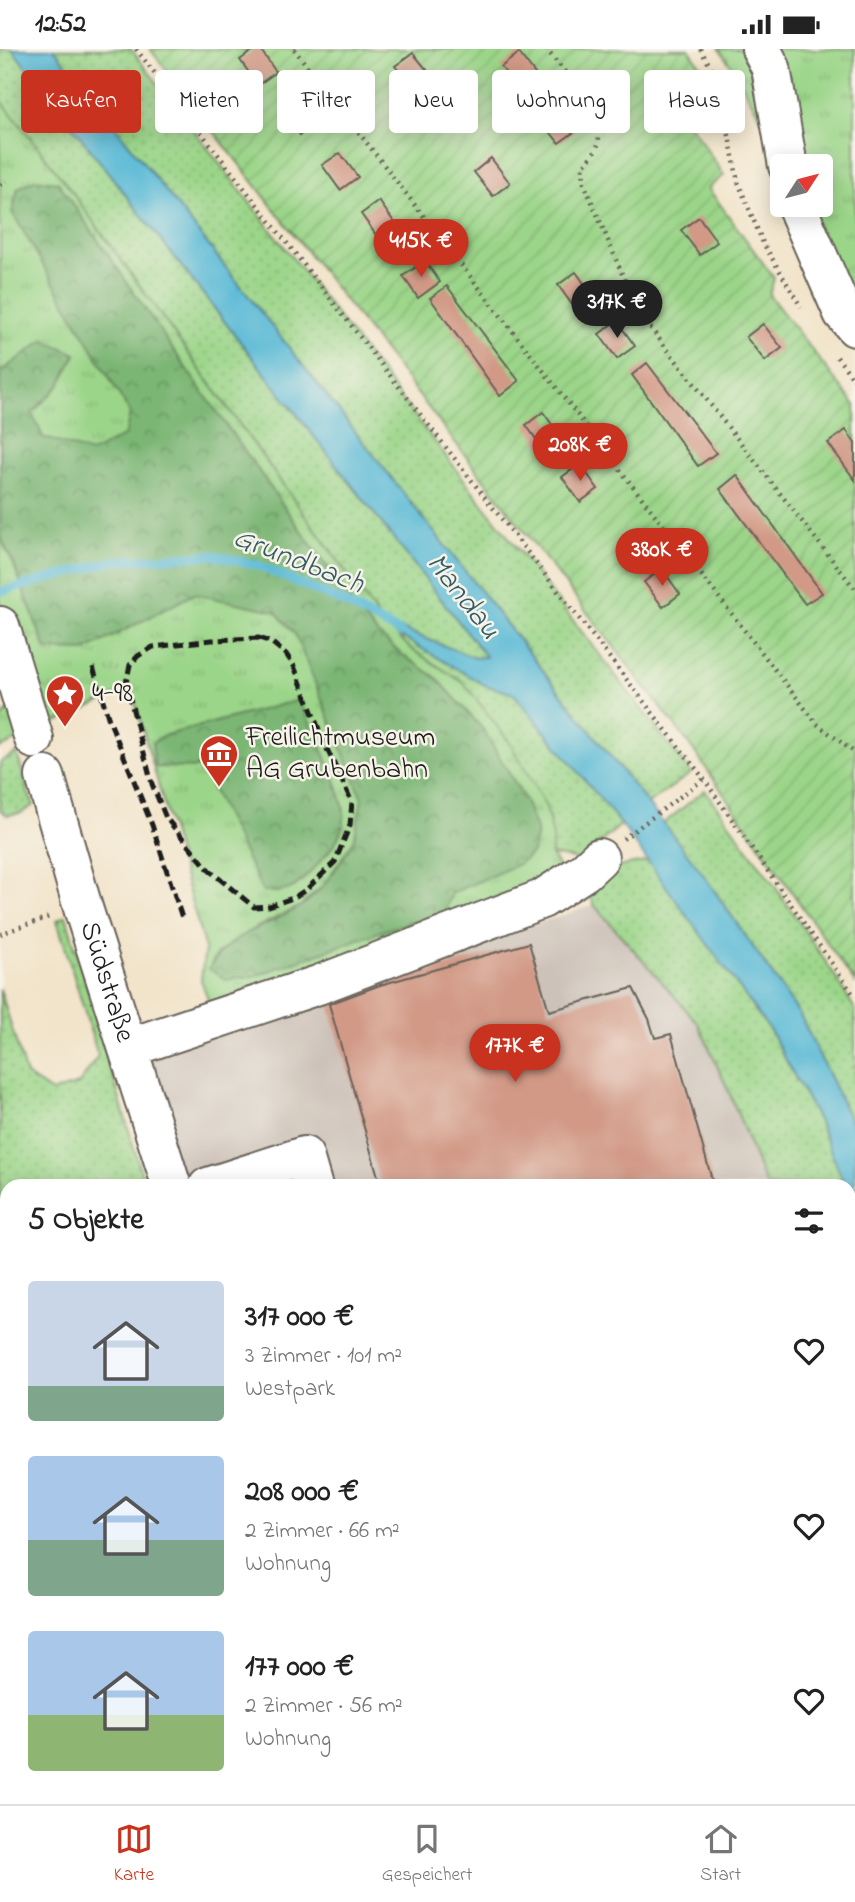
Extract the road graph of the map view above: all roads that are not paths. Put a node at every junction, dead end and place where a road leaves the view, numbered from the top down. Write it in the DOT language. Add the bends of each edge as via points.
graph roads {
  1 [pos="761,49"];
  2 [pos="786,154"];
  3 [pos="801,217"];
  4 [pos="855,327"];
  5 [pos="1,628"];
  6 [pos="34,739"];
  7 [pos="45,776"];
  8 [pos="599,858"];
  9 [pos="128,1048"];
  10 [pos="169,1179"];
  11 [pos="233,1179"];
  12 [pos="311,1179"];
  1 -- 2 [label="street" via="771,68"];
  3 -- 4 [label="street" via="843,313"];
  5 -- 6 [label="street"];
  7 -- 9 [label="street, Südstraße"];
  8 -- 9 [label="street" via="542,899 318,985"];
  9 -- 10 [label="street, Südstraße"];
  11 -- 12 [label="street" via="304,1156"];
}
